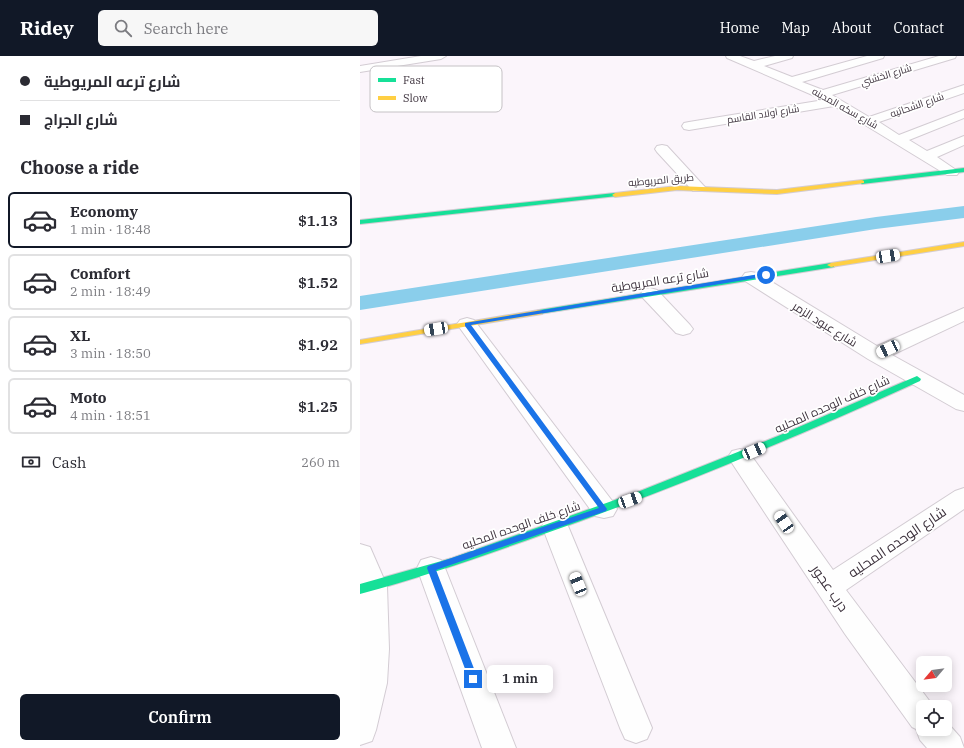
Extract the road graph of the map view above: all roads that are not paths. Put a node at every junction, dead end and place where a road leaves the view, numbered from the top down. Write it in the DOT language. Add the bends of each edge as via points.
graph roads {
  1 [pos="441,56"];
  2 [pos="731,56"];
  3 [pos="788,56"];
  4 [pos="879,56"];
  5 [pos="951,56"];
  6 [pos="898,58"];
  7 [pos="753,65"];
  8 [pos="918,65"];
  9 [pos="379,66"];
  10 [pos="370,67"];
  11 [pos="360,69"];
  12 [pos="792,81"];
  13 [pos="964,89"];
  14 [pos="822,94"];
  15 [pos="837,102"];
  16 [pos="964,114"];
  17 [pos="870,121"];
  18 [pos="689,126"];
  19 [pos="900,140"];
  20 [pos="964,140"];
  21 [pos="662,150"];
  22 [pos="927,156"];
  23 [pos="958,171"];
  24 [pos="698,188"];
  25 [pos="360,222"];
  26 [pos="964,244"];
  27 [pos="751,277"];
  28 [pos="650,294"];
  29 [pos="964,314"];
  30 [pos="467,324"];
  31 [pos="683,329"];
  32 [pos="360,342"];
  33 [pos="875,355"];
  34 [pos="918,379"];
  35 [pos="964,404"];
  36 [pos="740,457"];
  37 [pos="964,497"];
  38 [pos="604,509"];
  39 [pos="555,526"];
  40 [pos="360,554"];
  41 [pos="431,568"];
  42 [pos="829,587"];
  43 [pos="366,588"];
  44 [pos="916,708"];
  45 [pos="636,728"];
  46 [pos="360,730"];
  47 [pos="938,736"];
  48 [pos="499,748"];
  49 [pos="948,748"];
  1 -- 9 [label="street"];
  2 -- 7 [label="street, شارع سكه المدينه"];
  3 -- 7 [label="street"];
  4 -- 12 [label="street"];
  5 -- 8 [label="street, شارع الخشني"];
  6 -- 8 [label="street"];
  7 -- 12 [label="street, شارع سكه المدينه"];
  8 -- 14 [label="street, شارع الخشني"];
  10 -- 11 [label="street"];
  12 -- 14 [label="street, شارع سكه المدينه"];
  13 -- 17 [label="street, شارع الشحاتيه"];
  14 -- 15 [label="street, شارع سكه المدينه"];
  15 -- 17 [label="street, شارع سكه المدينه"];
  15 -- 18 [label="street, شارع اولاد القاسم"];
  16 -- 19 [label="street"];
  17 -- 19 [label="street, شارع سكه المدينه"];
  19 -- 22 [label="street, شارع سكه المدينه"];
  20 -- 22 [label="street"];
  21 -- 24 [label="street"];
  22 -- 23 [label="street, شارع سكه المدينه"];
  23 -- 24 [label="street, طريق المريوطيه" via="777,192"];
  24 -- 25 [label="street, طريق المريوطيه" via="677,188"];
  26 -- 27 [label="street, شارع ترعه المريوطية"];
  27 -- 28 [label="street, شارع ترعه المريوطية"];
  27 -- 33 [label="street, شارع عبود الزمر"];
  28 -- 30 [label="street, شارع ترعه المريوطية"];
  28 -- 31 [label="street"];
  29 -- 33 [label="street"];
  30 -- 32 [label="street, شارع ترعه المريوطية"];
  30 -- 38 [label="street"];
  33 -- 34 [label="street, شارع عبود الزمر"];
  34 -- 35 [label="street, شارع عبود الزمر"];
  34 -- 36 [label="street, شارع خلف الوحده المحليه"];
  36 -- 38 [label="street, شارع خلف الوحده المحليه"];
  36 -- 42 [label="street, درب عجور"];
  37 -- 42 [label="street, شارع الوحده المحليه"];
  38 -- 39 [label="street, شارع خلف الوحده المحليه"];
  39 -- 41 [label="street, شارع خلف الوحده المحليه"];
  39 -- 45 [label="street"];
  40 -- 43 [label="street"];
  41 -- 43 [label="street, شارع خلف الوحده المحليه"];
  41 -- 48 [label="street"];
  42 -- 44 [label="street, درب عجور"];
  43 -- 46 [label="street" via="374,649 371,683"];
  47 -- 49 [label="street"];
}
